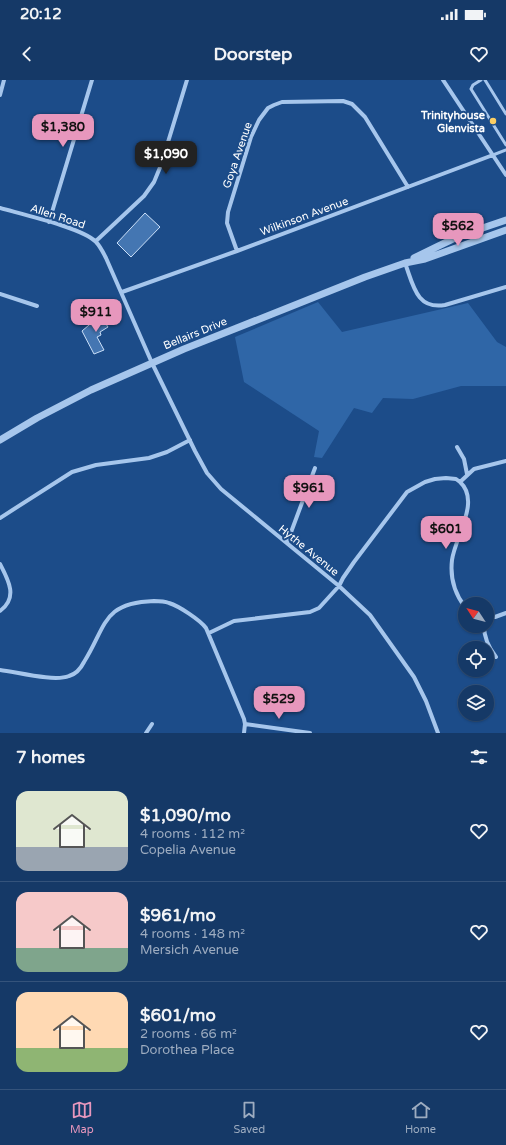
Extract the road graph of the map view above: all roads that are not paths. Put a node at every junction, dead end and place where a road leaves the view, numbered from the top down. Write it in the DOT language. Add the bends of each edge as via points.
graph roads {
  1 [pos="4,80"];
  2 [pos="92,80"];
  3 [pos="187,80"];
  4 [pos="443,80"];
  5 [pos="481,80"];
  6 [pos="485,80"];
  7 [pos="0,95"];
  8 [pos="506,114"];
  9 [pos="506,145"];
  10 [pos="506,150"];
  11 [pos="493,155"];
  12 [pos="506,175"];
  13 [pos="408,187"];
  14 [pos="0,208"];
  15 [pos="506,220"];
  16 [pos="49,222"];
  17 [pos="506,230"];
  18 [pos="96,241"];
  19 [pos="237,251"];
  20 [pos="405,263"];
  21 [pos="506,286"];
  22 [pos="122,292"];
  23 [pos="0,294"];
  24 [pos="37,306"];
  25 [pos="152,363"];
  26 [pos="0,440"];
  27 [pos="190,440"];
  28 [pos="457,447"];
  29 [pos="506,461"];
  30 [pos="315,468"];
  31 [pos="467,474"];
  32 [pos="460,482"];
  33 [pos="0,518"];
  34 [pos="287,543"];
  35 [pos="0,564"];
  36 [pos="339,586"];
  37 [pos="459,597"];
  38 [pos="0,611"];
  39 [pos="506,613"];
  40 [pos="494,616"];
  41 [pos="209,633"];
  42 [pos="484,633"];
  43 [pos="496,656"];
  44 [pos="0,670"];
  45 [pos="152,724"];
  46 [pos="245,724"];
  47 [pos="146,733"];
  48 [pos="244,733"];
  49 [pos="310,733"];
  50 [pos="438,733"];
  1 -- 7 [label="street"];
  2 -- 16 [label="street"];
  3 -- 18 [label="street" via="154,182 144,196"];
  4 -- 11 [label="street"];
  5 -- 9 [label="lane" via="471,89"];
  6 -- 8 [label="lane"];
  10 -- 11 [label="lane"];
  11 -- 12 [label="street"];
  11 -- 13 [label="street, Wilkinson Avenue"];
  13 -- 19 [label="street, Wilkinson Avenue"];
  13 -- 19 [label="street, Goya Avenue" via="365,117 352,104 343,101 276,104 266,110 257,123 228,212 227,223"];
  14 -- 16 [label="street, Allen Road"];
  15 -- 20 [label="street" via="459,236"];
  16 -- 18 [label="street, Allen Road"];
  17 -- 20 [label="street" via="425,259"];
  18 -- 22 [label="street, Allen Road"];
  19 -- 22 [label="street, Wilkinson Avenue"];
  20 -- 21 [label="street" via="419,297 435,306"];
  20 -- 25 [label="street, Bellairs Drive" via="318,295"];
  22 -- 25 [label="street, Allen Road"];
  23 -- 24 [label="street"];
  25 -- 26 [label="street, Bellairs Drive" via="91,390"];
  25 -- 27 [label="street, Hythe Avenue"];
  27 -- 33 [label="street" via="149,458 96,465 72,472"];
  27 -- 34 [label="street, Hythe Avenue" via="207,473 218,486"];
  28 -- 31 [label="street" via="464,459"];
  29 -- 31 [label="street" via="474,469"];
  30 -- 34 [label="street"];
  31 -- 32 [label="street"];
  32 -- 36 [label="street" via="456,479 435,479 407,492"];
  32 -- 37 [label="street" via="465,486 469,500 453,555 452,573"];
  34 -- 36 [label="street, Hythe Avenue"];
  35 -- 38 [label="street" via="11,597"];
  36 -- 41 [label="street" via="319,608 310,612 234,621"];
  36 -- 50 [label="street, Hythe Avenue" via="370,615 414,677"];
  39 -- 40 [label="street"];
  41 -- 44 [label="street" via="204,625 168,602 133,603 121,607 110,616 81,667 71,676 56,678"];
  41 -- 46 [label="street"];
  42 -- 43 [label="street"];
  45 -- 47 [label="street"];
  46 -- 48 [label="street"];
  46 -- 49 [label="street"];
}
